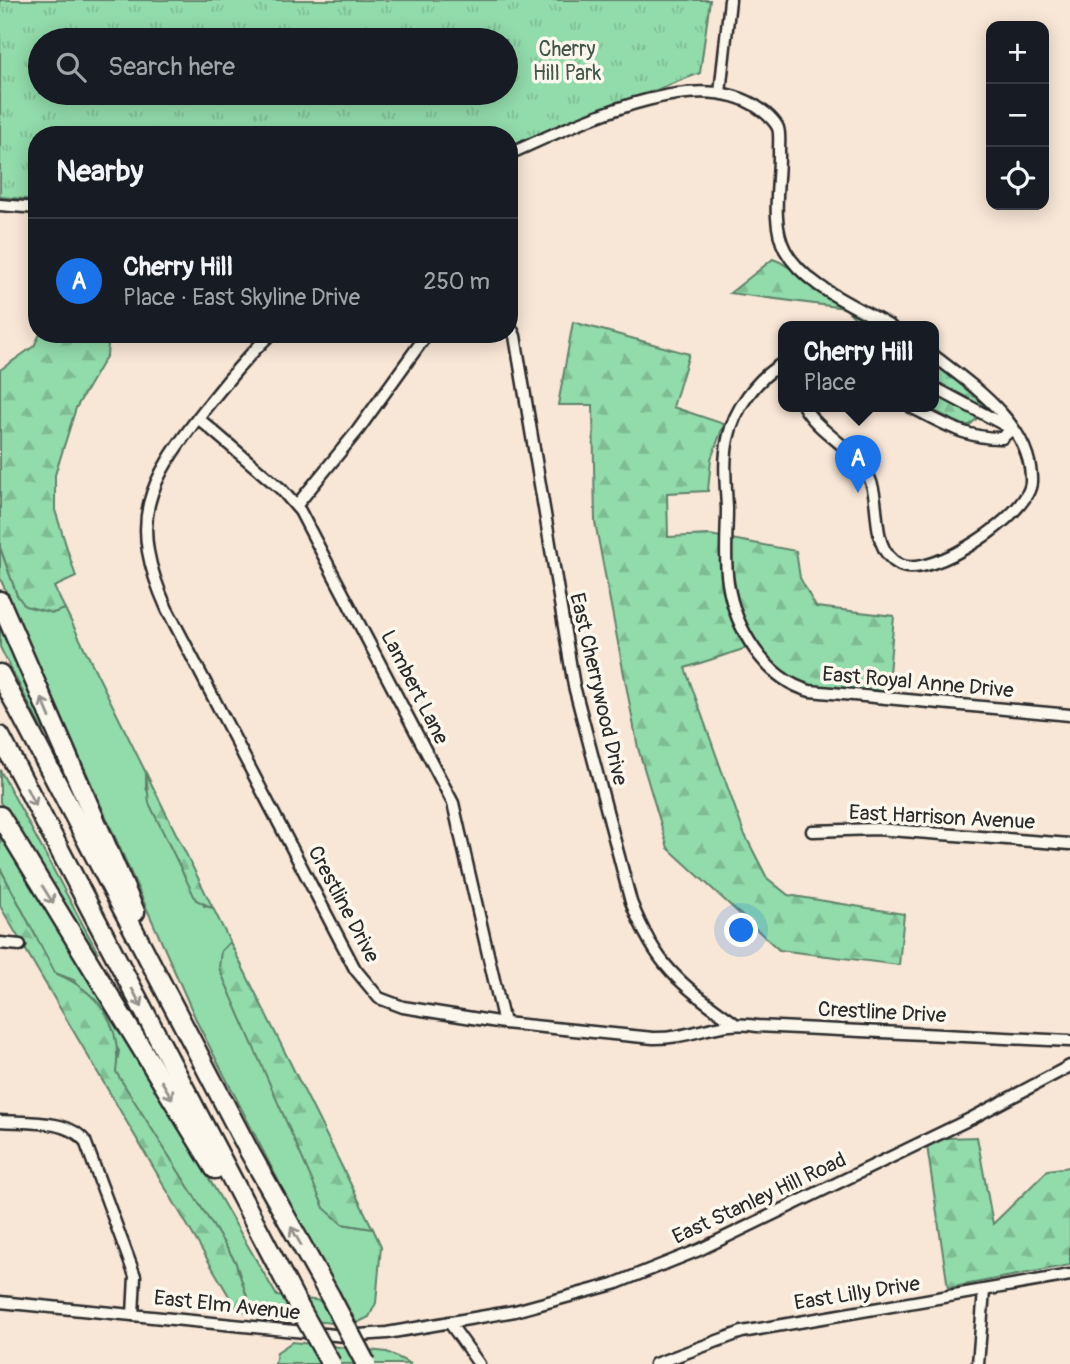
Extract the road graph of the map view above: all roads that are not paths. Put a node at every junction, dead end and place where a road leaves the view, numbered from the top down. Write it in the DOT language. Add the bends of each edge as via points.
graph roads {
  1 [pos="730,0"];
  2 [pos="720,93"];
  3 [pos="518,151"];
  4 [pos="0,205"];
  5 [pos="28,207"];
  6 [pos="881,321"];
  7 [pos="262,343"];
  8 [pos="421,343"];
  9 [pos="516,343"];
  10 [pos="939,359"];
  11 [pos="778,367"];
  12 [pos="939,390"];
  13 [pos="809,412"];
  14 [pos="920,412"];
  15 [pos="198,418"];
  16 [pos="1012,429"];
  17 [pos="296,506"];
  18 [pos="0,601"];
  19 [pos="0,674"];
  20 [pos="1070,715"];
  21 [pos="0,736"];
  22 [pos="0,816"];
  23 [pos="812,831"];
  24 [pos="1070,844"];
  25 [pos="0,943"];
  26 [pos="20,945"];
  27 [pos="179,1019"];
  28 [pos="733,1022"];
  29 [pos="504,1023"];
  30 [pos="1066,1041"];
  31 [pos="1070,1066"];
  32 [pos="0,1121"];
  33 [pos="278,1267"];
  34 [pos="1070,1275"];
  35 [pos="984,1291"];
  36 [pos="0,1302"];
  37 [pos="133,1315"];
  38 [pos="449,1322"];
  39 [pos="331,1364"];
  40 [pos="366,1364"];
  41 [pos="479,1364"];
  42 [pos="655,1364"];
  43 [pos="978,1364"];
  1 -- 2 [label="street"];
  2 -- 3 [label="street" via="691,92 643,103"];
  2 -- 6 [label="street" via="750,101 778,129 778,215 783,247 794,263"];
  4 -- 5 [label="street"];
  7 -- 15 [label="street, Crestline Drive"];
  8 -- 17 [label="street"];
  9 -- 28 [label="street, East Cherrywood Drive" via="574,686 631,902 661,963"];
  10 -- 16 [label="street" via="1007,417"];
  11 -- 20 [label="street, East Royal Anne Drive" via="754,387 742,406 730,431 726,458 728,582 733,606 760,657 779,678 810,691"];
  12 -- 16 [label="street"];
  13 -- 16 [label="street" via="864,467 888,554 912,567 937,562 979,539 1017,511 1029,495 1029,467"];
  14 -- 16 [label="street" via="979,437 1002,438"];
  15 -- 17 [label="street, Lambert Lane"];
  15 -- 29 [label="street, Crestline Drive" via="163,467 148,506 147,550 167,609 363,981 392,1004"];
  17 -- 29 [label="street, Lambert Lane" via="453,803"];
  27 -- 18 [label="highway, one-way"];
  19 -- 27 [label="highway"];
  21 -- 33 [label="highway, one-way"];
  22 -- 33 [label="highway, one-way"];
  23 -- 24 [label="street, East Harrison Avenue" via="877,829"];
  25 -- 26 [label="street"];
  40 -- 27 [label="highway, one-way, bridge"];
  28 -- 29 [label="street, Crestline Drive" via="676,1038"];
  28 -- 30 [label="street, Crestline Drive"];
  31 -- 38 [label="street, East Stanley Hill Road" via="699,1250 566,1299"];
  32 -- 37 [label="street" via="64,1128 80,1135 135,1276"];
  33 -- 39 [label="highway, bridge"];
  34 -- 35 [label="street, East Lilly Drive"];
  35 -- 42 [label="street, East Lilly Drive" via="742,1332"];
  35 -- 43 [label="street"];
  36 -- 37 [label="street, East Elm Avenue"];
  37 -- 38 [label="street, East Elm Avenue" via="345,1336"];
  38 -- 41 [label="street"];
}
